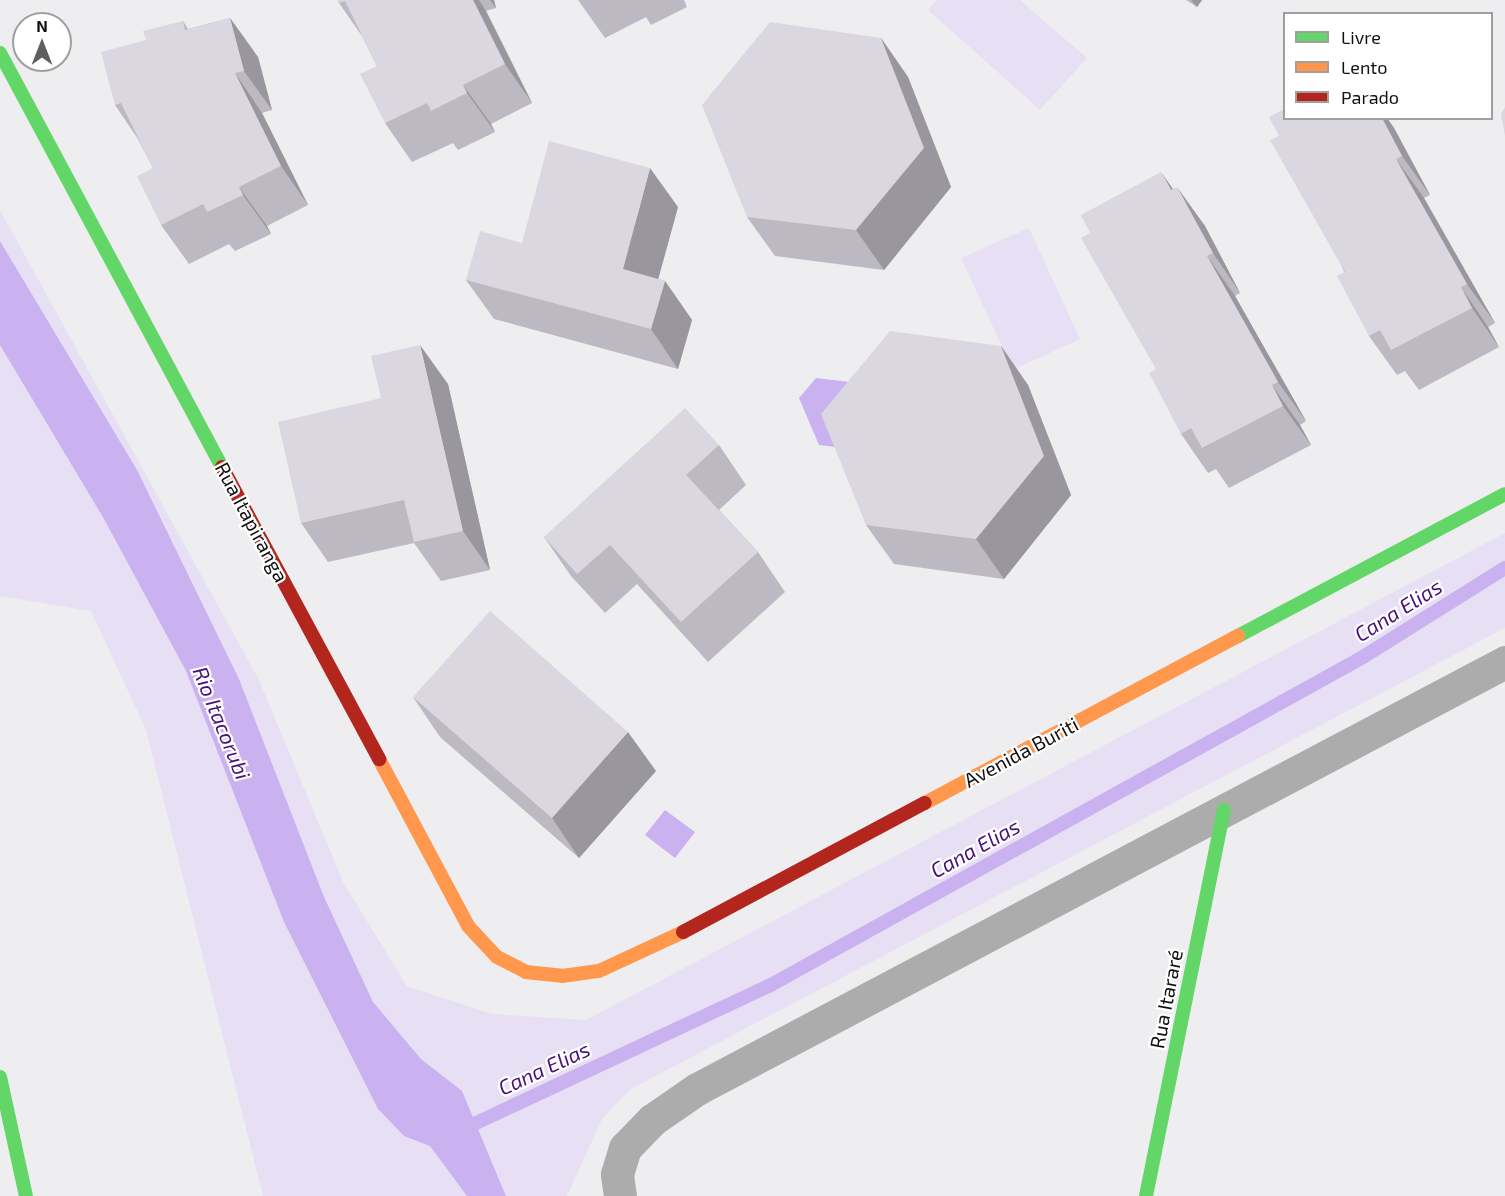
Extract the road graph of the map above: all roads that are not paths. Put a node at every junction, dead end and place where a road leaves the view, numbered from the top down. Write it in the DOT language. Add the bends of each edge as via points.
graph roads {
  1 [pos="0,52"];
  2 [pos="1505,494"];
  3 [pos="1505,662"];
  4 [pos="1224,810"];
  5 [pos="526,972"];
  6 [pos="0,1077"];
  7 [pos="26,1196"];
  8 [pos="620,1196"];
  9 [pos="1146,1196"];
  1 -- 5 [label="street, Rua Itapiranga" via="468,926 496,957"];
  2 -- 5 [label="street, Avenida Buriti" via="638,956 599,971 562,976"];
  3 -- 4 [label="street"];
  4 -- 8 [label="street" via="697,1089 652,1120 625,1148 617,1174"];
  4 -- 9 [label="street, Rua Itararé"];
  6 -- 7 [label="street"];
}
